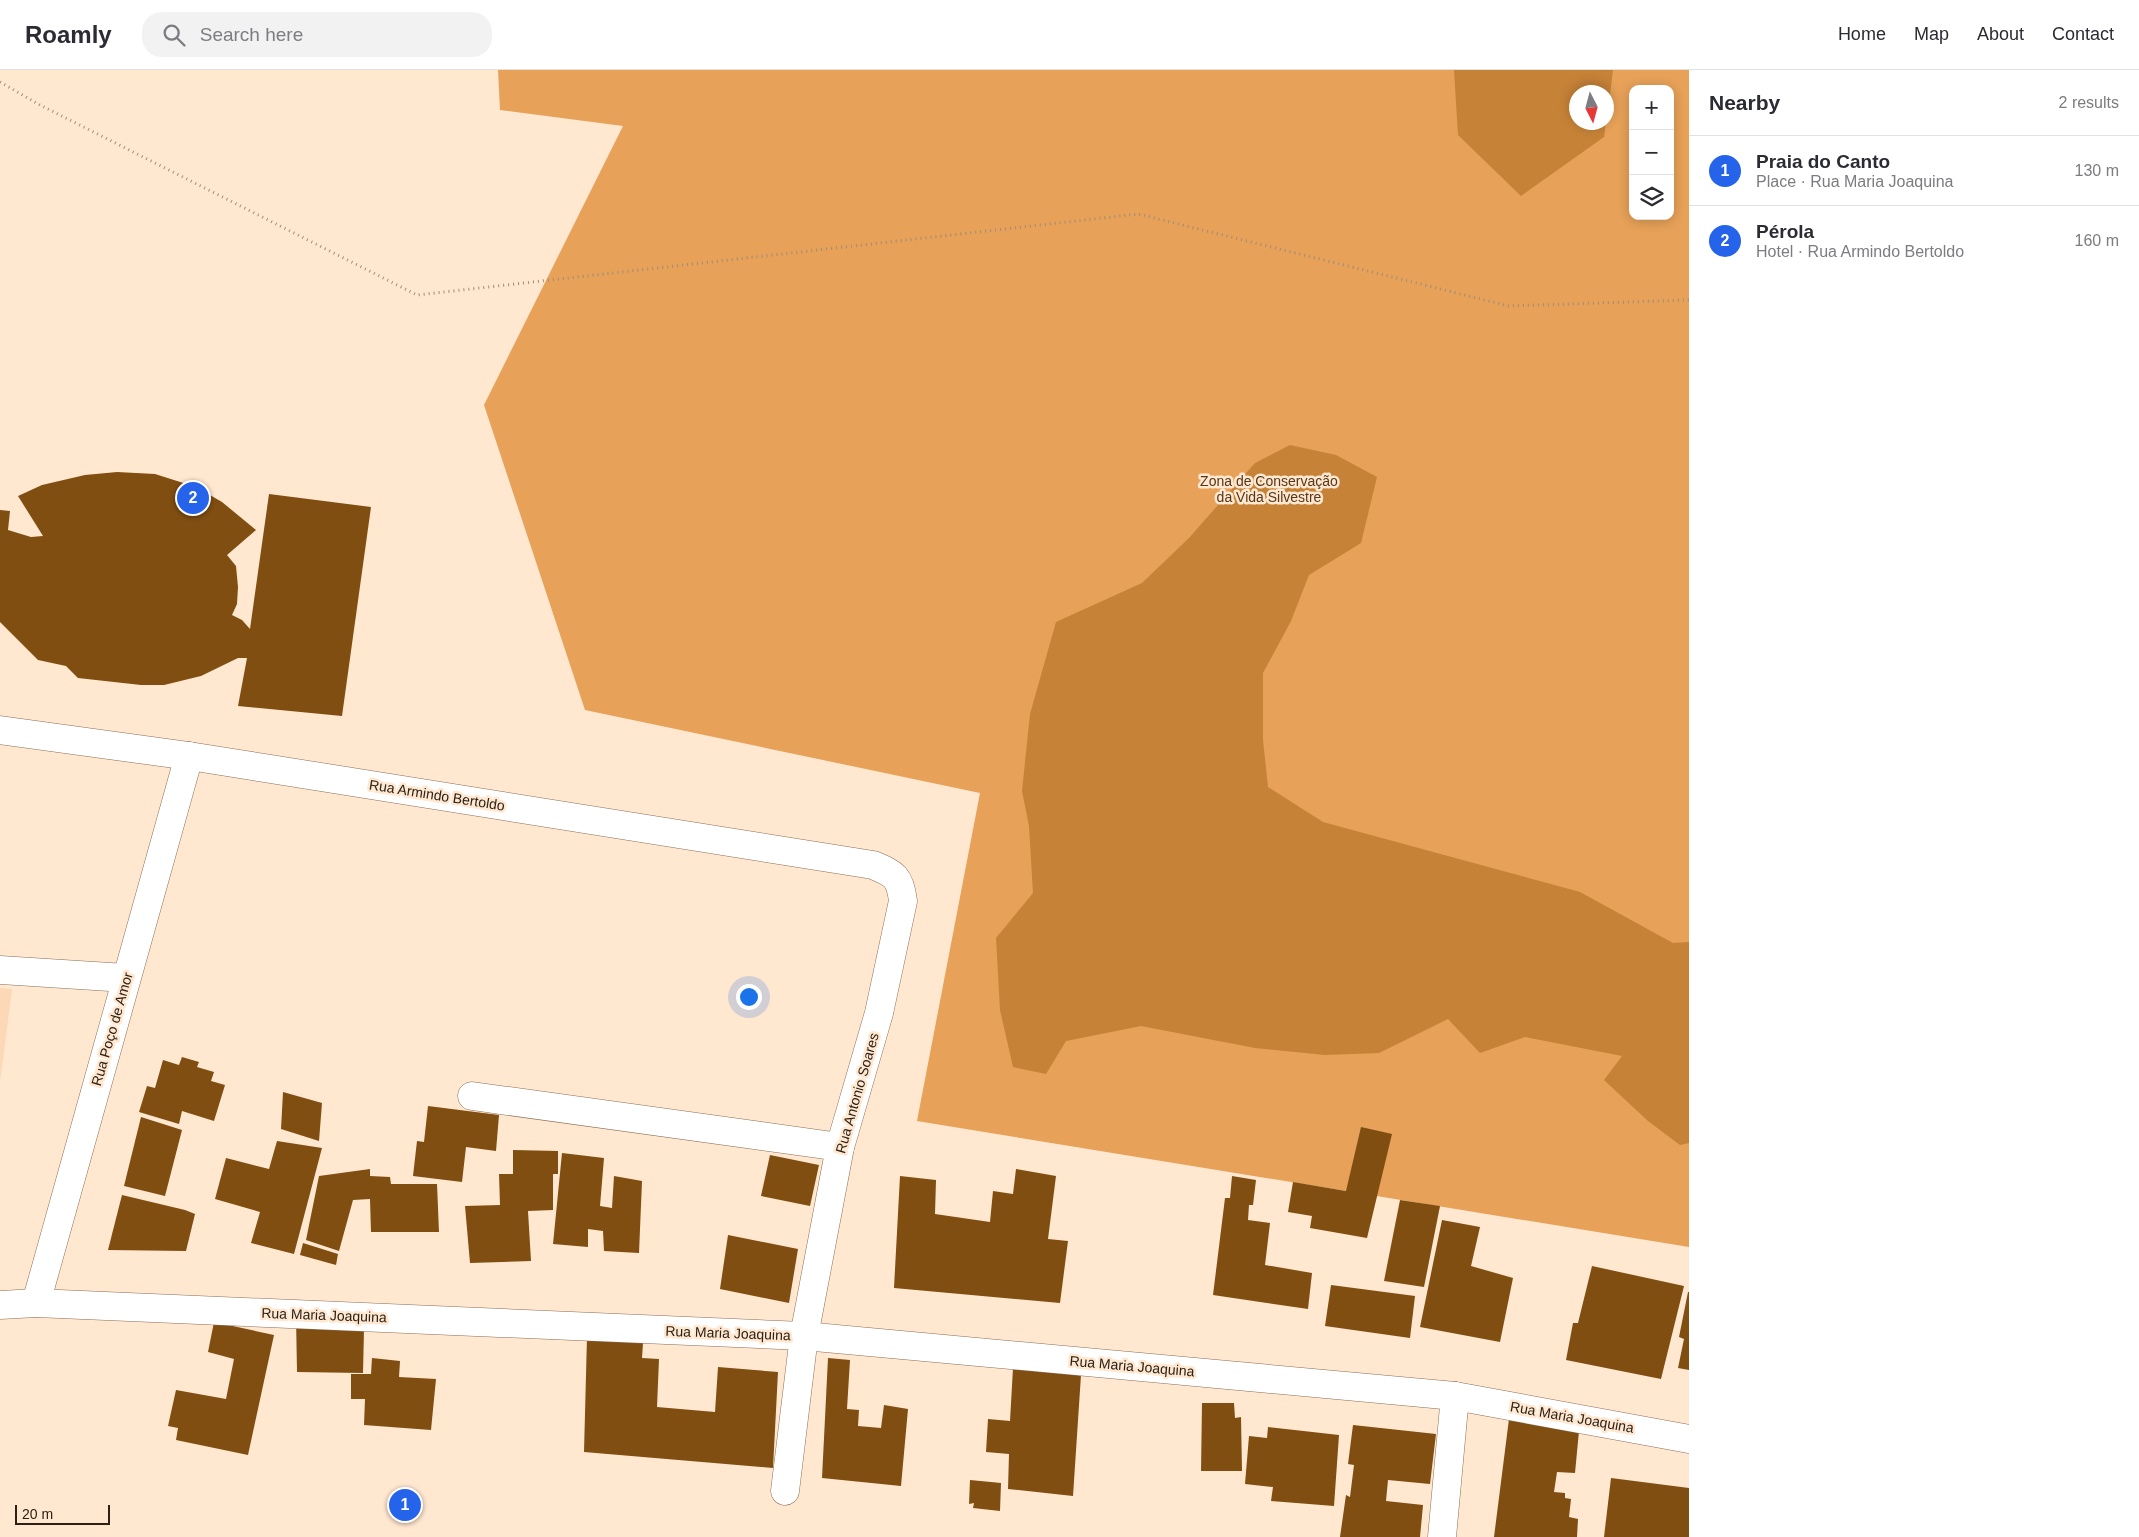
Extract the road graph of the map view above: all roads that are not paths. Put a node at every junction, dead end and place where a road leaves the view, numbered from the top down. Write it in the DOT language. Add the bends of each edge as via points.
graph roads {
  1 [pos="0,730"];
  2 [pos="189,756"];
  3 [pos="873,865"];
  4 [pos="0,970"];
  5 [pos="126,978"];
  6 [pos="472,1096"];
  7 [pos="840,1147"];
  8 [pos="36,1303"];
  9 [pos="0,1305"];
  10 [pos="804,1336"];
  11 [pos="1455,1396"];
  12 [pos="1689,1439"];
  13 [pos="784,1491"];
  14 [pos="1442,1537"];
  1 -- 2 [label="street, Rua Armindo Bertoldo"];
  2 -- 3 [label="street, Rua Armindo Bertoldo"];
  2 -- 5 [label="street, Rua Poço de Amor"];
  3 -- 7 [label="street, Rua Antonio Soares" via="894,874 901,885 903,901 879,1013"];
  4 -- 5 [label="street"];
  5 -- 8 [label="street, Rua Poço de Amor"];
  6 -- 7 [label="street"];
  7 -- 10 [label="street, Rua Antonio Soares"];
  8 -- 9 [label="street, Rua Maria Joaquina"];
  8 -- 10 [label="street, Rua Maria Joaquina"];
  10 -- 11 [label="street, Rua Maria Joaquina"];
  10 -- 13 [label="street, Rua Antonio Soares"];
  11 -- 12 [label="street, Rua Maria Joaquina"];
  11 -- 14 [label="street"];
}
